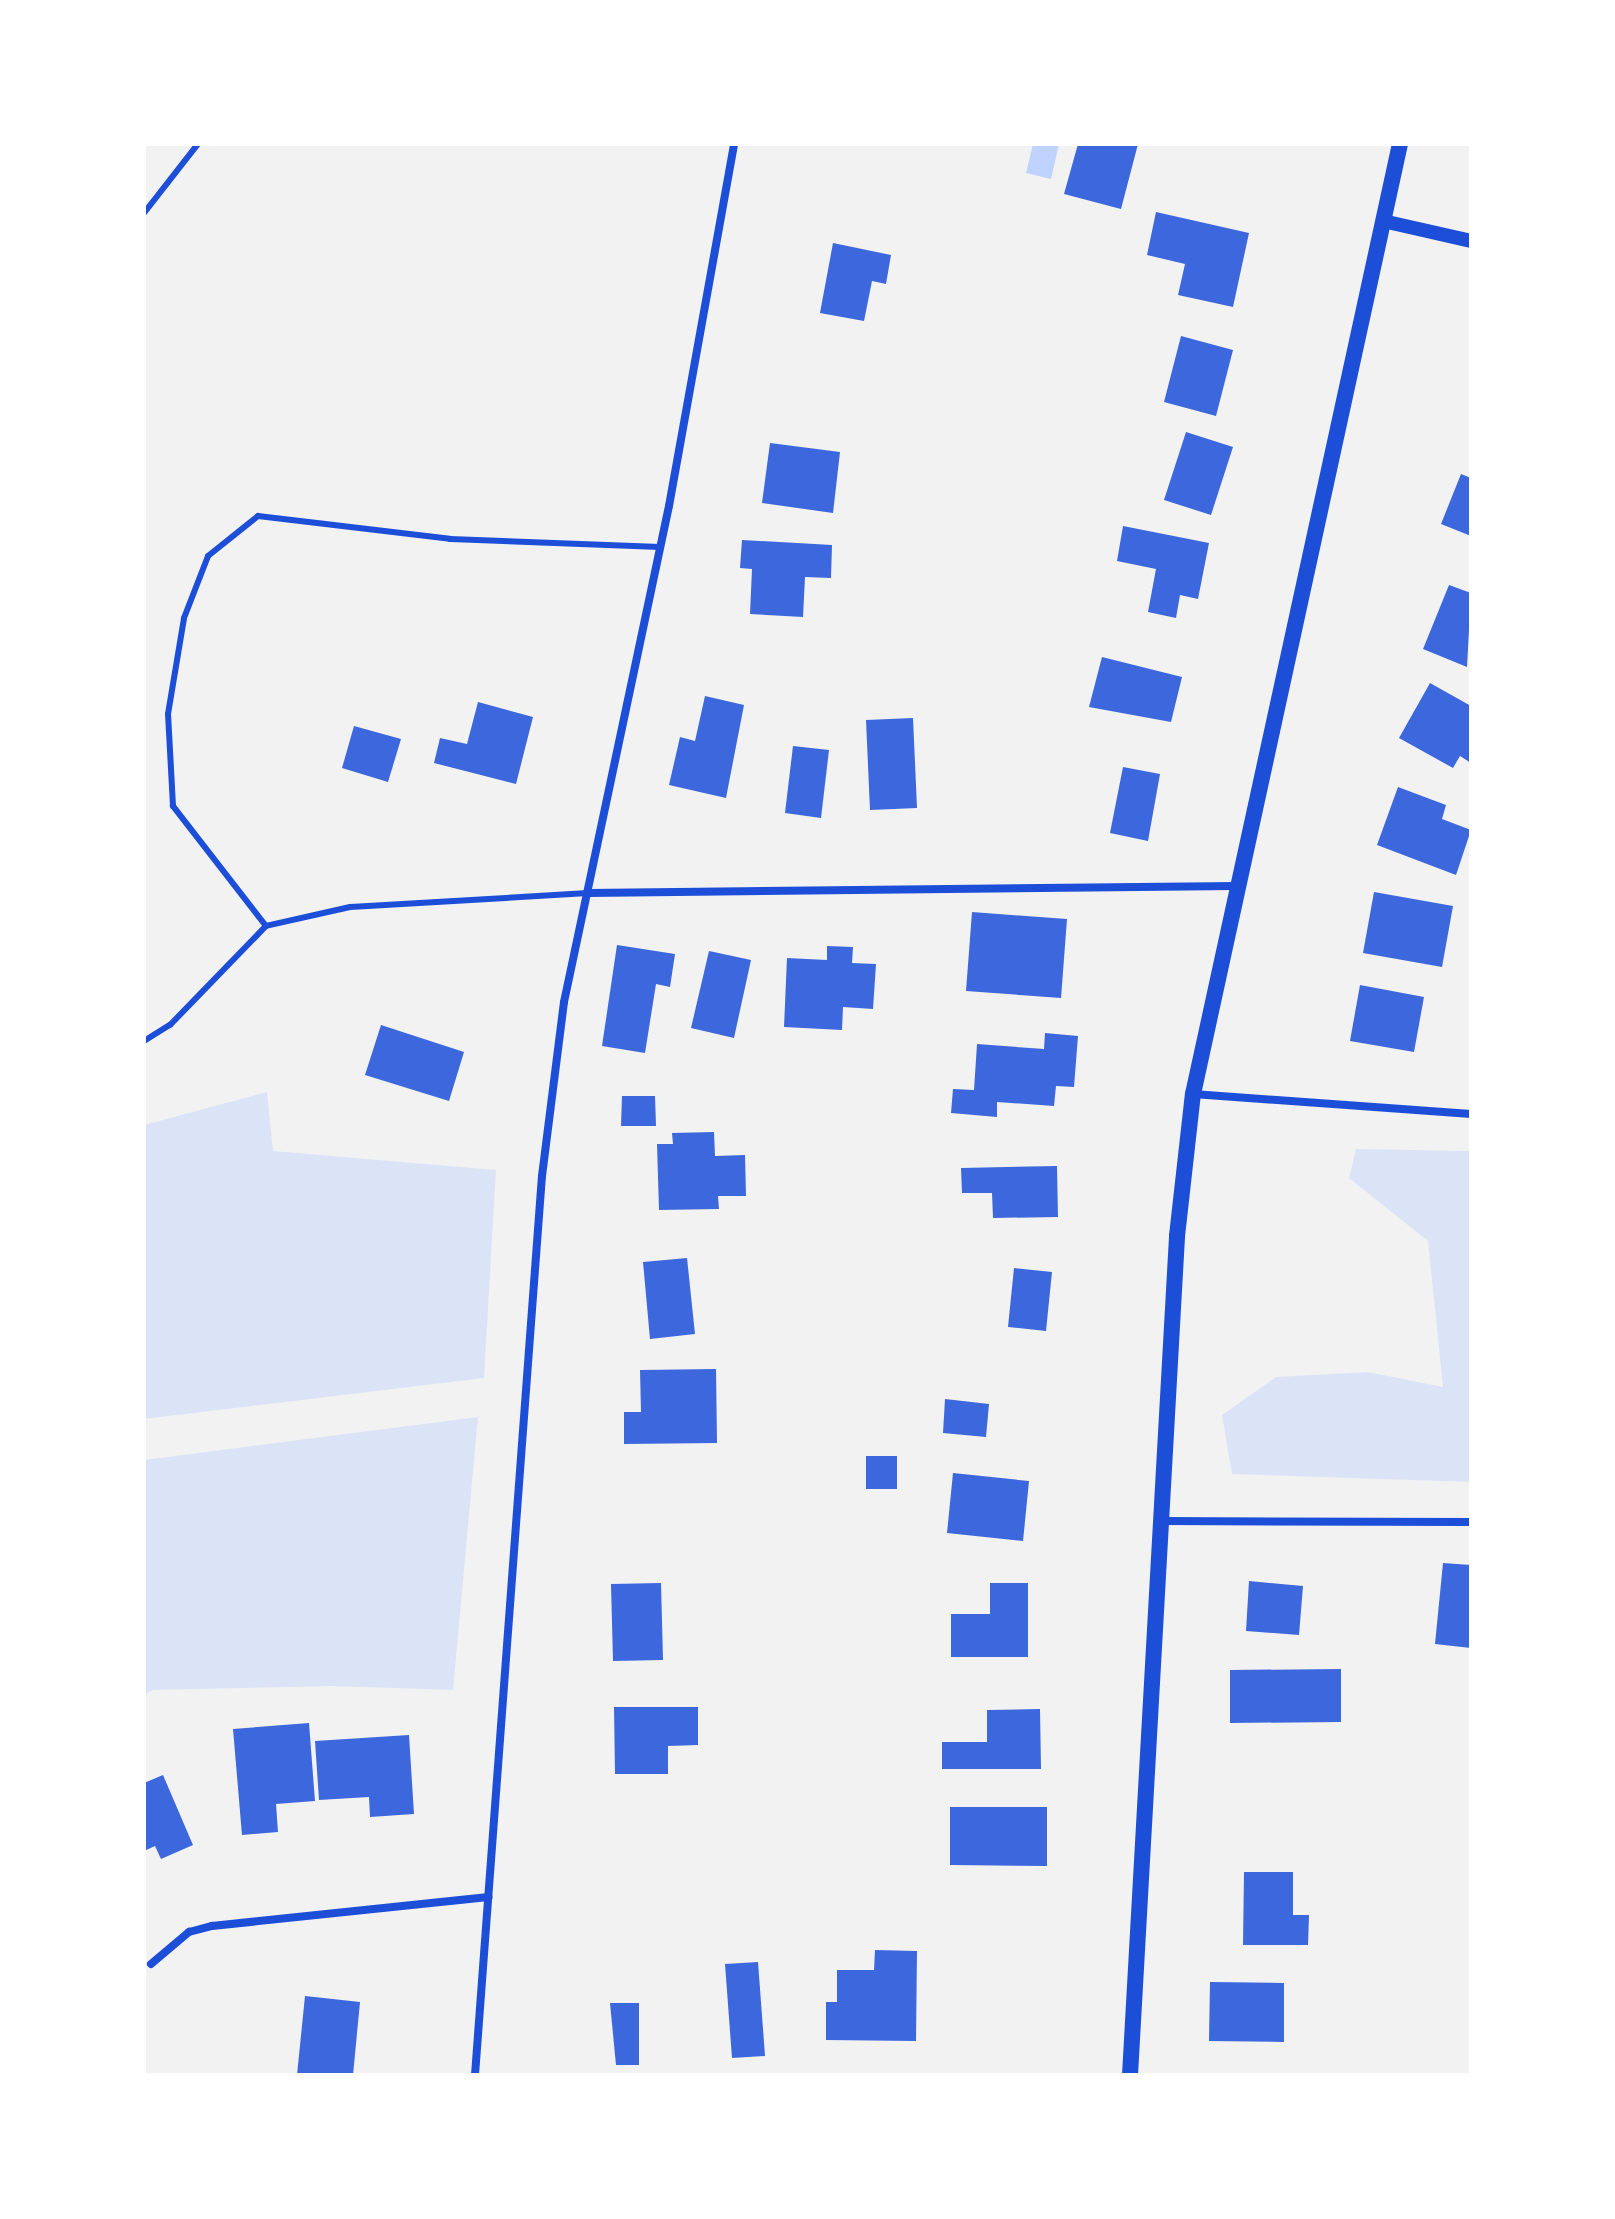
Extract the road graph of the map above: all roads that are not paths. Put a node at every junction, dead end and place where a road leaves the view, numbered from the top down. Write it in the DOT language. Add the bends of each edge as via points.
graph roads {
  1 [pos="198,144"];
  2 [pos="734,144"];
  3 [pos="1400,144"];
  4 [pos="144,213"];
  5 [pos="1383,221"];
  6 [pos="1471,241"];
  7 [pos="660,547"];
  8 [pos="1236,886"];
  9 [pos="588,893"];
  10 [pos="266,926"];
  11 [pos="144,1041"];
  12 [pos="1193,1094"];
  13 [pos="1471,1114"];
  14 [pos="1162,1521"];
  15 [pos="1471,1522"];
  16 [pos="488,1897"];
  17 [pos="151,1964"];
  18 [pos="475,2075"];
  19 [pos="1130,2075"];
  1 -- 4 [label="lane"];
  2 -- 7 [label="street"];
  3 -- 5 [label="main road"];
  5 -- 6 [label="street"];
  5 -- 8 [label="main road"];
  7 -- 9 [label="street"];
  7 -- 10 [label="lane" via="450,539 258,516 208,556 184,618 168,714 173,806"];
  8 -- 9 [label="street"];
  8 -- 12 [label="main road"];
  9 -- 10 [label="lane" via="350,907"];
  9 -- 16 [label="street" via="564,1002 542,1176"];
  10 -- 11 [label="lane" via="170,1025"];
  12 -- 13 [label="street"];
  12 -- 14 [label="main road" via="1177,1236"];
  14 -- 15 [label="street"];
  14 -- 19 [label="main road"];
  16 -- 17 [label="street" via="212,1926 189,1932"];
  16 -- 18 [label="street"];
}
